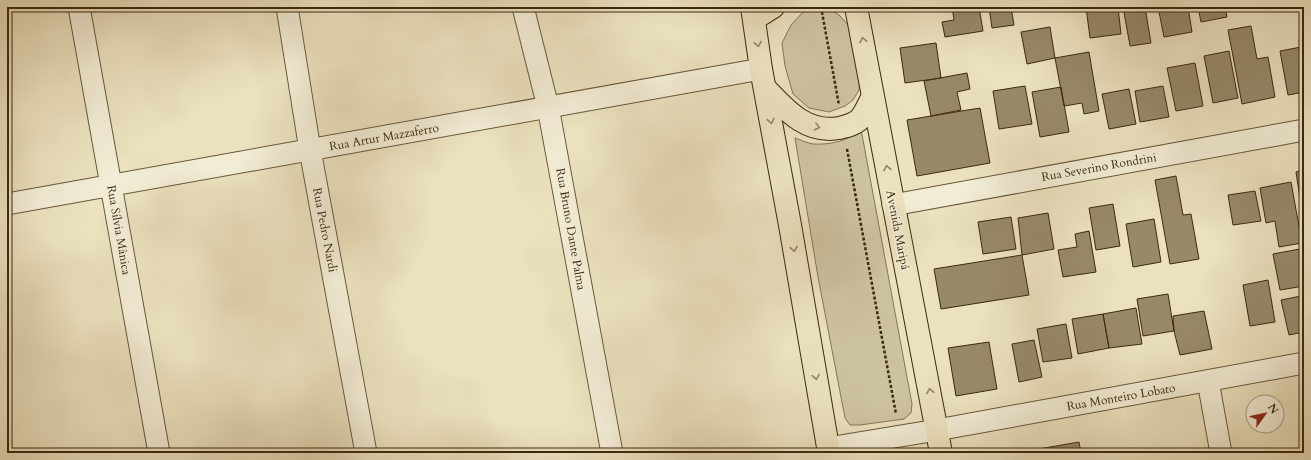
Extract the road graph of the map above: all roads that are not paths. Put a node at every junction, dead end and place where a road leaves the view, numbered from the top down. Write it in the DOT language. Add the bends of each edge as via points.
graph roads {
  1 [pos="78,7"];
  2 [pos="287,7"];
  3 [pos="523,7"];
  4 [pos="773,7"];
  5 [pos="856,7"];
  6 [pos="753,13"];
  7 [pos="763,78"];
  8 [pos="873,96"];
  9 [pos="548,108"];
  10 [pos="1304,130"];
  11 [pos="310,150"];
  12 [pos="111,186"];
  13 [pos="7,204"];
  14 [pos="894,205"];
  15 [pos="1304,364"];
  16 [pos="1208,381"];
  17 [pos="937,430"];
  18 [pos="828,450"];
  19 [pos="159,453"];
  20 [pos="366,453"];
  21 [pos="612,453"];
  22 [pos="941,453"];
  23 [pos="1221,453"];
  1 -- 12 [label="street, Rua Sílvia Mânica"];
  2 -- 11 [label="street, Rua Pedro Nardi"];
  3 -- 9 [label="street, Rua Bruno Dante Palma"];
  4 -- 6 [label="main road"];
  8 -- 5 [label="main road, Avenida Maripá, one-way"];
  6 -- 7 [label="main road, one-way"];
  7 -- 8 [label="main road, one-way" via="788,112 808,125 829,130 850,126 860,119"];
  7 -- 9 [label="street, Rua Artur Mazzaferro"];
  7 -- 18 [label="main road, one-way"];
  14 -- 8 [label="main road, Avenida Maripá, one-way"];
  9 -- 11 [label="street, Rua Artur Mazzaferro"];
  9 -- 21 [label="street, Rua Bruno Dante Palma"];
  10 -- 14 [label="street, Rua Severino Rondrini"];
  11 -- 12 [label="street, Rua Artur Mazzaferro"];
  11 -- 20 [label="street, Rua Pedro Nardi"];
  12 -- 13 [label="street, Rua Artur Mazzaferro"];
  12 -- 19 [label="street, Rua Sílvia Mânica"];
  17 -- 14 [label="main road, Avenida Maripá, one-way"];
  15 -- 16 [label="street, Rua Monteiro Lobato"];
  16 -- 17 [label="street, Rua Monteiro Lobato"];
  16 -- 23 [label="street"];
  17 -- 18 [label="street, Rua Monteiro Lobato"];
  17 -- 22 [label="main road, Avenida Maripá"];
}
